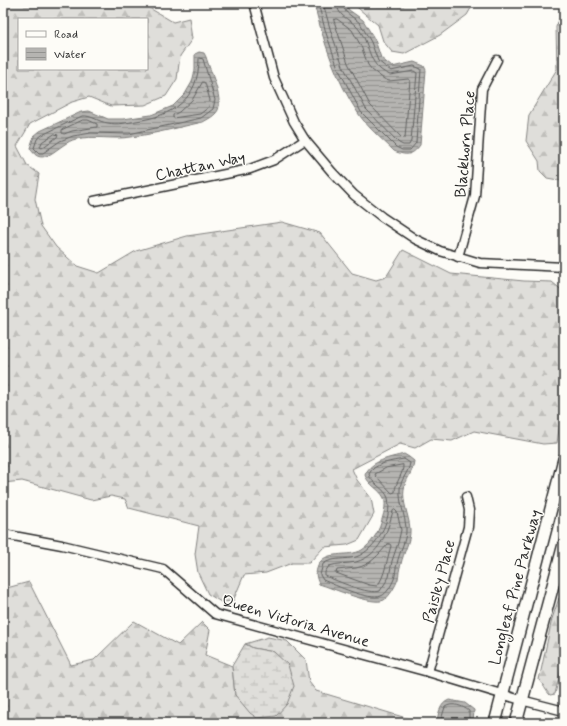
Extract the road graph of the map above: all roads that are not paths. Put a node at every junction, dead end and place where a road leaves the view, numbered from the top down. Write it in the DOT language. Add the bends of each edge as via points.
graph roads {
  1 [pos="254,3"];
  2 [pos="497,60"];
  3 [pos="305,140"];
  4 [pos="94,201"];
  5 [pos="458,257"];
  6 [pos="564,267"];
  7 [pos="564,459"];
  8 [pos="466,497"];
  9 [pos="3,534"];
  10 [pos="564,544"];
  11 [pos="428,672"];
  12 [pos="502,694"];
  13 [pos="521,700"];
  14 [pos="564,711"];
  15 [pos="495,723"];
  16 [pos="516,723"];
  1 -- 3 [label="street" via="274,78"];
  2 -- 5 [label="street, Blackhorn Place" via="482,89 475,196"];
  3 -- 4 [label="street, Chattan Way" via="274,160 250,169"];
  3 -- 5 [label="street" via="354,195 382,217 415,239"];
  5 -- 6 [label="street" via="480,263"];
  7 -- 12 [label="main road, Longleaf Pine Parkway"];
  8 -- 11 [label="street, Paisley Place" via="469,510 468,527"];
  9 -- 11 [label="street, Queen Victoria Avenue" via="62,544 163,569 215,614"];
  10 -- 13 [label="main road"];
  11 -- 12 [label="street, Queen Victoria Avenue"];
  12 -- 13 [label="street, Queen Victoria Avenue"];
  12 -- 15 [label="main road, Longleaf Pine Parkway"];
  13 -- 14 [label="street, Queen Victoria Avenue"];
  13 -- 16 [label="main road"];
}
